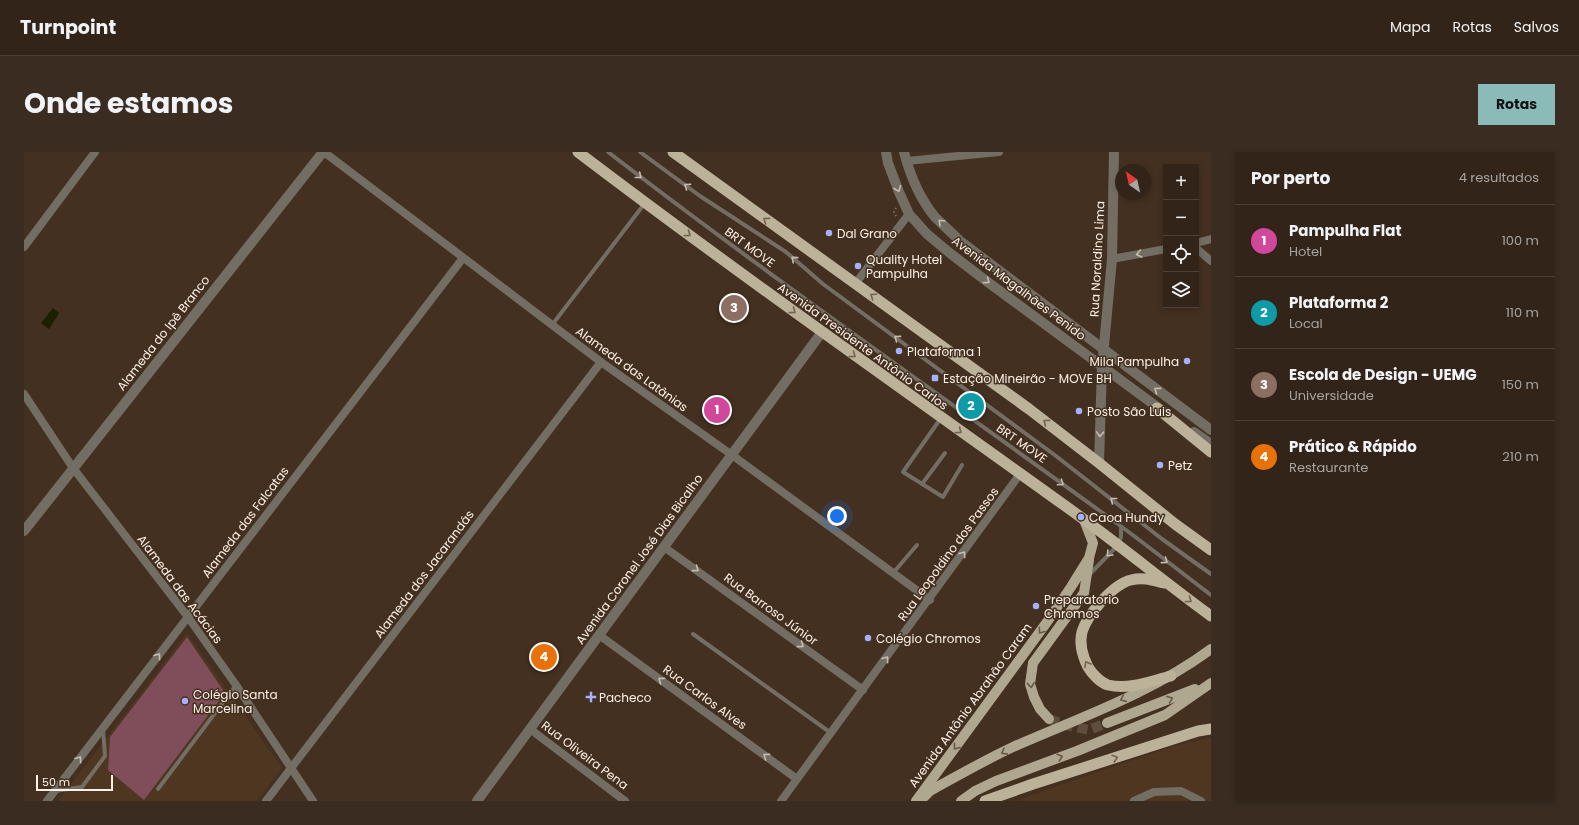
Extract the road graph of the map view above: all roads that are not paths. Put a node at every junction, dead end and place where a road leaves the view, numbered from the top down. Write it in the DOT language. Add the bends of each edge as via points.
graph roads {
  1 [pos="95,152"];
  2 [pos="323,152"];
  3 [pos="578,152"];
  4 [pos="608,152"];
  5 [pos="640,152"];
  6 [pos="673,152"];
  7 [pos="886,152"];
  8 [pos="999,152"];
  9 [pos="1114,152"];
  10 [pos="906,157"];
  11 [pos="645,203"];
  12 [pos="909,214"];
  13 [pos="1211,239"];
  14 [pos="1199,242"];
  15 [pos="24,247"];
  16 [pos="1163,250"];
  17 [pos="1199,251"];
  18 [pos="463,258"];
  19 [pos="1112,260"];
  20 [pos="1211,261"];
  21 [pos="855,284"];
  22 [pos="552,326"];
  23 [pos="822,332"];
  24 [pos="1104,350"];
  25 [pos="600,362"];
  26 [pos="1102,367"];
  27 [pos="24,394"];
  28 [pos="1157,408"];
  29 [pos="942,418"];
  30 [pos="1211,430"];
  31 [pos="1211,444"];
  32 [pos="1211,452"];
  33 [pos="945,453"];
  34 [pos="732,454"];
  35 [pos="1099,463"];
  36 [pos="962,466"];
  37 [pos="74,468"];
  38 [pos="1020,474"];
  39 [pos="922,484"];
  40 [pos="1084,520"];
  41 [pos="1121,527"];
  42 [pos="24,531"];
  43 [pos="917,545"];
  44 [pos="1118,545"];
  45 [pos="664,547"];
  46 [pos="1211,550"];
  47 [pos="1089,558"];
  48 [pos="893,573"];
  49 [pos="1211,574"];
  50 [pos="1087,576"];
  51 [pos="1167,584"];
  52 [pos="1071,587"];
  53 [pos="1211,595"];
  54 [pos="930,600"];
  55 [pos="1211,616"];
  56 [pos="188,617"];
  57 [pos="693,634"];
  58 [pos="599,635"];
  59 [pos="1211,649"];
  60 [pos="1171,676"];
  61 [pos="1211,683"];
  62 [pos="236,685"];
  63 [pos="863,690"];
  64 [pos="1049,719"];
  65 [pos="1107,723"];
  66 [pos="103,729"];
  67 [pos="530,729"];
  68 [pos="1211,729"];
  69 [pos="831,734"];
  70 [pos="291,769"];
  71 [pos="797,780"];
  72 [pos="158,789"];
  73 [pos="55,791"];
  74 [pos="47,801"];
  75 [pos="266,801"];
  76 [pos="313,801"];
  77 [pos="477,801"];
  78 [pos="625,801"];
  79 [pos="781,801"];
  80 [pos="916,801"];
  81 [pos="919,801"];
  82 [pos="961,801"];
  83 [pos="985,801"];
  84 [pos="1134,801"];
  85 [pos="1201,801"];
  1 -- 15 [label="street"];
  2 -- 18 [label="street, Alameda das Latânias"];
  2 -- 37 [label="street, Alameda do Ipê Branco"];
  3 -- 11 [label="highway, Avenida Presidente Antônio Carlos"];
  4 -- 41 [label="lane, BRT MOVE, one-way" via="682,210 831,319"];
  49 -- 5 [label="lane, BRT MOVE, one-way" via="1050,451 823,284 786,252 700,196"];
  21 -- 6 [label="highway, one-way"];
  7 -- 12 [label="street, Avenida Magalhães Penido, one-way"];
  8 -- 10 [label="street"];
  9 -- 19 [label="street, Rua Noraldino Lima"];
  24 -- 10 [label="street, Avenida Magalhães Penido, one-way" via="960,241 935,216 923,199"];
  11 -- 22 [label="lane"];
  11 -- 23 [label="highway, Avenida Presidente Antônio Carlos, one-way"];
  12 -- 21 [label="street"];
  12 -- 26 [label="street, Avenida Magalhães Penido, one-way" via="927,234 951,254"];
  13 -- 14 [label="street"];
  16 -- 19 [label="street, one-way"];
  17 -- 20 [label="street"];
  18 -- 22 [label="street, Alameda das Latânias"];
  18 -- 56 [label="street, Alameda das Falcatas"];
  19 -- 24 [label="street, Rua Noraldino Lima"];
  35 -- 21 [label="highway, one-way" via="1029,409"];
  22 -- 25 [label="street, Alameda das Latânias"];
  23 -- 29 [label="highway, Avenida Presidente Antônio Carlos, one-way"];
  23 -- 34 [label="street, Avenida Coronel José Dias Bicalho"];
  24 -- 26 [label="street, Rua Noraldino Lima"];
  30 -- 24 [label="street, Avenida Magalhães Penido, one-way"];
  25 -- 34 [label="street, Alameda das Latânias"];
  25 -- 70 [label="street, Alameda dos Jacarandás"];
  26 -- 28 [label="street, Avenida Magalhães Penido"];
  26 -- 35 [label="street, Rua Noraldino Lima, one-way"];
  27 -- 37 [label="street, Alameda das Acácias"];
  28 -- 31 [label="street, Avenida Magalhães Penido"];
  28 -- 32 [label="highway"];
  29 -- 38 [label="highway, Avenida Presidente Antônio Carlos, one-way"];
  29 -- 39 [label="lane" via="903,472"];
  33 -- 39 [label="lane"];
  34 -- 45 [label="street, Avenida Coronel José Dias Bicalho"];
  34 -- 48 [label="street, Alameda das Latânias"];
  35 -- 46 [label="highway"];
  36 -- 39 [label="lane" via="943,497"];
  37 -- 42 [label="street, Alameda do Ipê Branco"];
  37 -- 56 [label="street, Alameda das Acácias"];
  38 -- 40 [label="highway, Avenida Presidente Antônio Carlos"];
  54 -- 38 [label="street, Rua Leopoldino dos Passos, one-way"];
  40 -- 44 [label="highway, Avenida Presidente Antônio Carlos"];
  40 -- 47 [label="main road, Avenida Antônio Abrahão Caram" via="1093,543"];
  41 -- 44 [label="lane"];
  41 -- 53 [label="lane, BRT MOVE, one-way"];
  43 -- 48 [label="lane"];
  44 -- 50 [label="lane, one-way"];
  44 -- 51 [label="highway, Avenida Presidente Antônio Carlos"];
  45 -- 58 [label="street, Avenida Coronel José Dias Bicalho"];
  45 -- 63 [label="street, Rua Barroso Júnior, one-way"];
  47 -- 50 [label="main road"];
  47 -- 52 [label="main road, Avenida Antônio Abrahão Caram"];
  48 -- 54 [label="street, Alameda das Latânias"];
  50 -- 52 [label="lane"];
  50 -- 64 [label="main road, one-way" via="1084,593 1033,663 1030,684 1040,709"];
  51 -- 55 [label="highway, Avenida Presidente Antônio Carlos, one-way"];
  60 -- 51 [label="highway, one-way" via="1128,687 1107,685 1092,673 1082,655 1082,632 1107,595 1120,584 1144,578"];
  52 -- 80 [label="main road, Avenida Antônio Abrahão Caram, one-way"];
  63 -- 54 [label="street, Rua Leopoldino dos Passos, one-way"];
  56 -- 62 [label="street, Alameda das Acácias"];
  66 -- 56 [label="street, Alameda das Falcatas, one-way"];
  57 -- 69 [label="lane"];
  58 -- 67 [label="street, Avenida Coronel José Dias Bicalho"];
  71 -- 58 [label="street, Rua Carlos Alves, one-way"];
  59 -- 60 [label="main road, Avenida Antônio Abrahão Caram"];
  60 -- 81 [label="main road, Avenida Antônio Abrahão Caram, one-way" via="1010,748 930,791"];
  65 -- 61 [label="main road, one-way"];
  82 -- 61 [label="main road, one-way" via="1001,778 1166,715"];
  62 -- 70 [label="street, Alameda das Acácias"];
  62 -- 72 [label="lane"];
  63 -- 69 [label="street, Rua Leopoldino dos Passos"];
  73 -- 66 [label="street, Alameda das Falcatas, one-way"];
  66 -- 73 [label="lane" via="105,756 82,787"];
  67 -- 77 [label="street, Avenida Coronel José Dias Bicalho"];
  67 -- 78 [label="street, Rua Oliveira Pena"];
  83 -- 68 [label="highway, one-way"];
  69 -- 71 [label="street, Rua Leopoldino dos Passos"];
  70 -- 75 [label="street, Alameda dos Jacarandás"];
  70 -- 76 [label="street, Alameda das Acácias"];
  71 -- 79 [label="street, Rua Leopoldino dos Passos"];
  73 -- 74 [label="street, Alameda das Falcatas"];
  84 -- 85 [label="street" via="1154,792 1181,790"];
}
